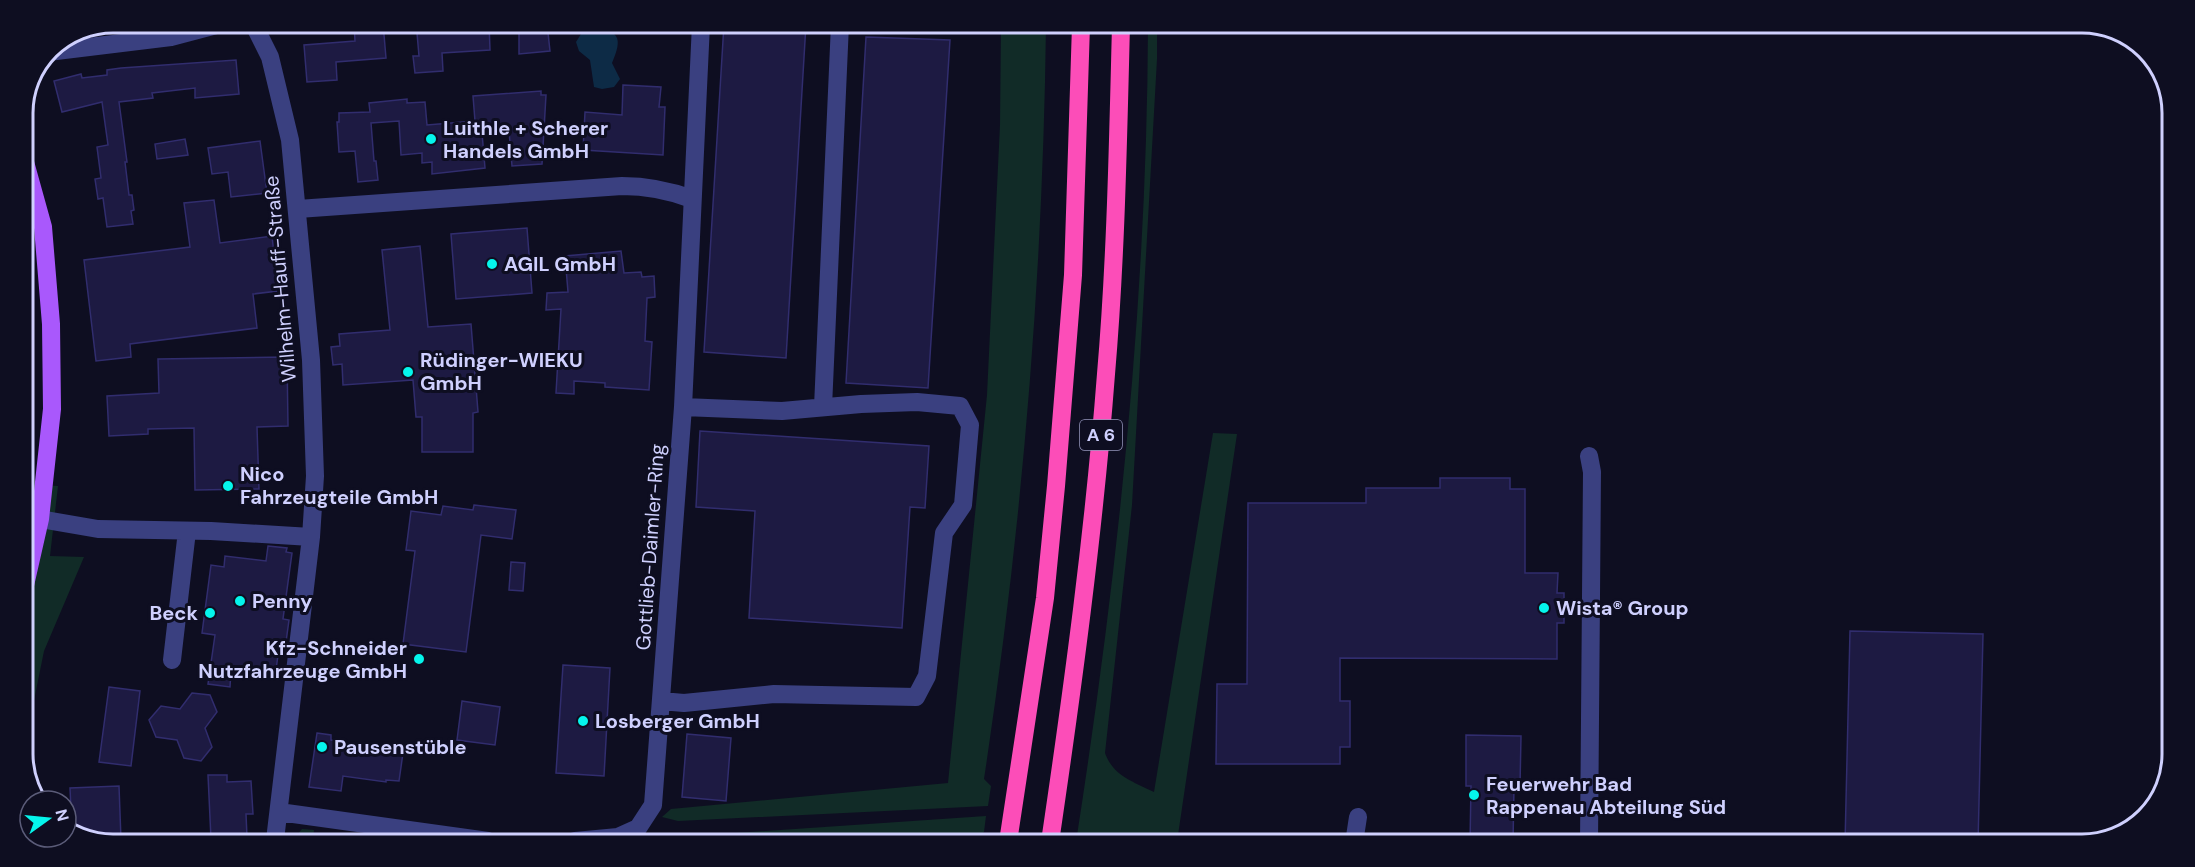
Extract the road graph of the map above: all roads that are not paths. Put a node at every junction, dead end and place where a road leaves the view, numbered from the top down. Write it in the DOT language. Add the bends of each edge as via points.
graph roads {
  1 [pos="186,33"];
  2 [pos="258,33"];
  3 [pos="700,33"];
  4 [pos="840,33"];
  5 [pos="1081,33"];
  6 [pos="1121,33"];
  7 [pos="64,50"];
  8 [pos="33,191"];
  9 [pos="692,199"];
  10 [pos="298,209"];
  11 [pos="683,407"];
  12 [pos="823,407"];
  13 [pos="1589,456"];
  14 [pos="40,519"];
  15 [pos="187,531"];
  16 [pos="311,537"];
  17 [pos="33,550"];
  18 [pos="172,660"];
  19 [pos="661,701"];
  20 [pos="279,812"];
  21 [pos="1358,817"];
  22 [pos="276,834"];
  23 [pos="438,834"];
  24 [pos="625,834"];
  25 [pos="1009,834"];
  26 [pos="1051,834"];
  27 [pos="1355,834"];
  28 [pos="1589,834"];
  1 -- 7 [label="street"];
  2 -- 10 [label="street, Wilhelm-Hauff-Straße" via="270,57 282,102"];
  3 -- 9 [label="street, Gottlieb-Daimler-Ring"];
  4 -- 12 [label="street"];
  5 -- 25 [label="highway, A 6" via="1073,275 1062,417 1045,598"];
  6 -- 26 [label="highway, A 6" via="1106,374 1083,607"];
  8 -- 14 [label="main road" via="43,227 51,324 52,409"];
  9 -- 10 [label="street" via="664,189 622,186"];
  9 -- 11 [label="street, Gottlieb-Daimler-Ring"];
  10 -- 16 [label="street, Wilhelm-Hauff-Straße" via="312,360 315,476"];
  11 -- 12 [label="street" via="782,411"];
  11 -- 19 [label="street, Gottlieb-Daimler-Ring"];
  12 -- 19 [label="street" via="917,402 960,406 970,425 963,505 944,533 927,676 916,697 774,694 684,703"];
  13 -- 28 [label="street"];
  14 -- 15 [label="street" via="98,529"];
  14 -- 17 [label="main road"];
  15 -- 16 [label="street"];
  15 -- 18 [label="street"];
  16 -- 20 [label="street, Wilhelm-Hauff-Straße"];
  19 -- 24 [label="street, Gottlieb-Daimler-Ring" via="653,805 638,828"];
  20 -- 22 [label="street, Wilhelm-Hauff-Straße"];
  20 -- 23 [label="street"];
  21 -- 27 [label="street"];
}
